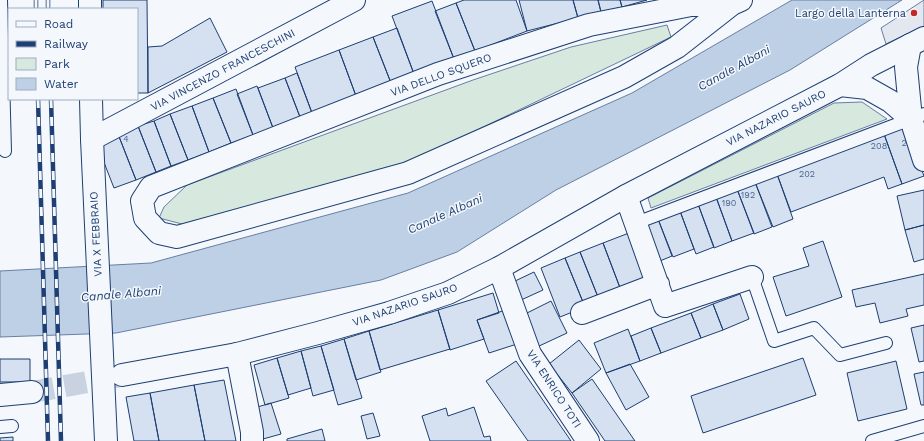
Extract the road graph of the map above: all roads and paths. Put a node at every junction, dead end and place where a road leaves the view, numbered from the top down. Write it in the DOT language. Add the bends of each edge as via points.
graph roads {
  1 [pos="1,0"];
  2 [pos="350,1"];
  3 [pos="737,2"];
  4 [pos="917,42"];
  5 [pos="840,85"];
  6 [pos="91,100"];
  7 [pos="917,117"];
  8 [pos="92,139"];
  9 [pos="5,151"];
  10 [pos="924,160"];
  11 [pos="626,196"];
  12 [pos="636,223"];
  13 [pos="499,268"];
  14 [pos="752,276"];
  15 [pos="658,284"];
  16 [pos="582,313"];
  17 [pos="886,343"];
  18 [pos="237,354"];
  19 [pos="122,376"];
  20 [pos="32,392"];
  21 [pos="0,395"];
  22 [pos="0,426"];
  23 [pos="12,426"];
  24 [pos="924,426"];
  25 [pos="106,441"];
  26 [pos="252,441"];
  27 [pos="588,441"];
  28 [pos="872,441"];
  1 -- 9 [label="lane"];
  2 -- 8 [label="street, VIA VINCENZO FRANCESCHINI"];
  3 -- 3 [label="street, VIA DELLO SQUERO" via="691,5 589,25 438,74 151,187 142,201 145,218 159,233 177,237 402,176 624,78 677,47"];
  4 -- 5 [label="street, VIA NAZARIO SAURO"];
  4 -- 7 [label="street" via="906,67"];
  5 -- 7 [label="street" via="867,88"];
  5 -- 11 [label="street, VIA NAZARIO SAURO"];
  6 -- 8 [label="street, VIA X FEBBRAIO"];
  7 -- 10 [label="street"];
  7 -- 12 [label="lane"];
  8 -- 25 [label="street, VIA X FEBBRAIO"];
  11 -- 12 [label="street"];
  11 -- 13 [label="street, VIA NAZARIO SAURO"];
  12 -- 15 [label="street"];
  13 -- 18 [label="street, VIA NAZARIO SAURO" via="448,293 389,313"];
  13 -- 27 [label="street, VIA ENRICO TOTI" via="530,354"];
  14 -- 15 [label="street" via="666,306"];
  14 -- 17 [label="lane" via="774,341 814,328 840,355"];
  15 -- 16 [label="street"];
  18 -- 19 [label="street, VIA NAZARIO SAURO"];
  18 -- 26 [label="street"];
  20 -- 21 [label="street"];
  22 -- 23 [label="lane"];
  24 -- 28 [label="lane"];
}
